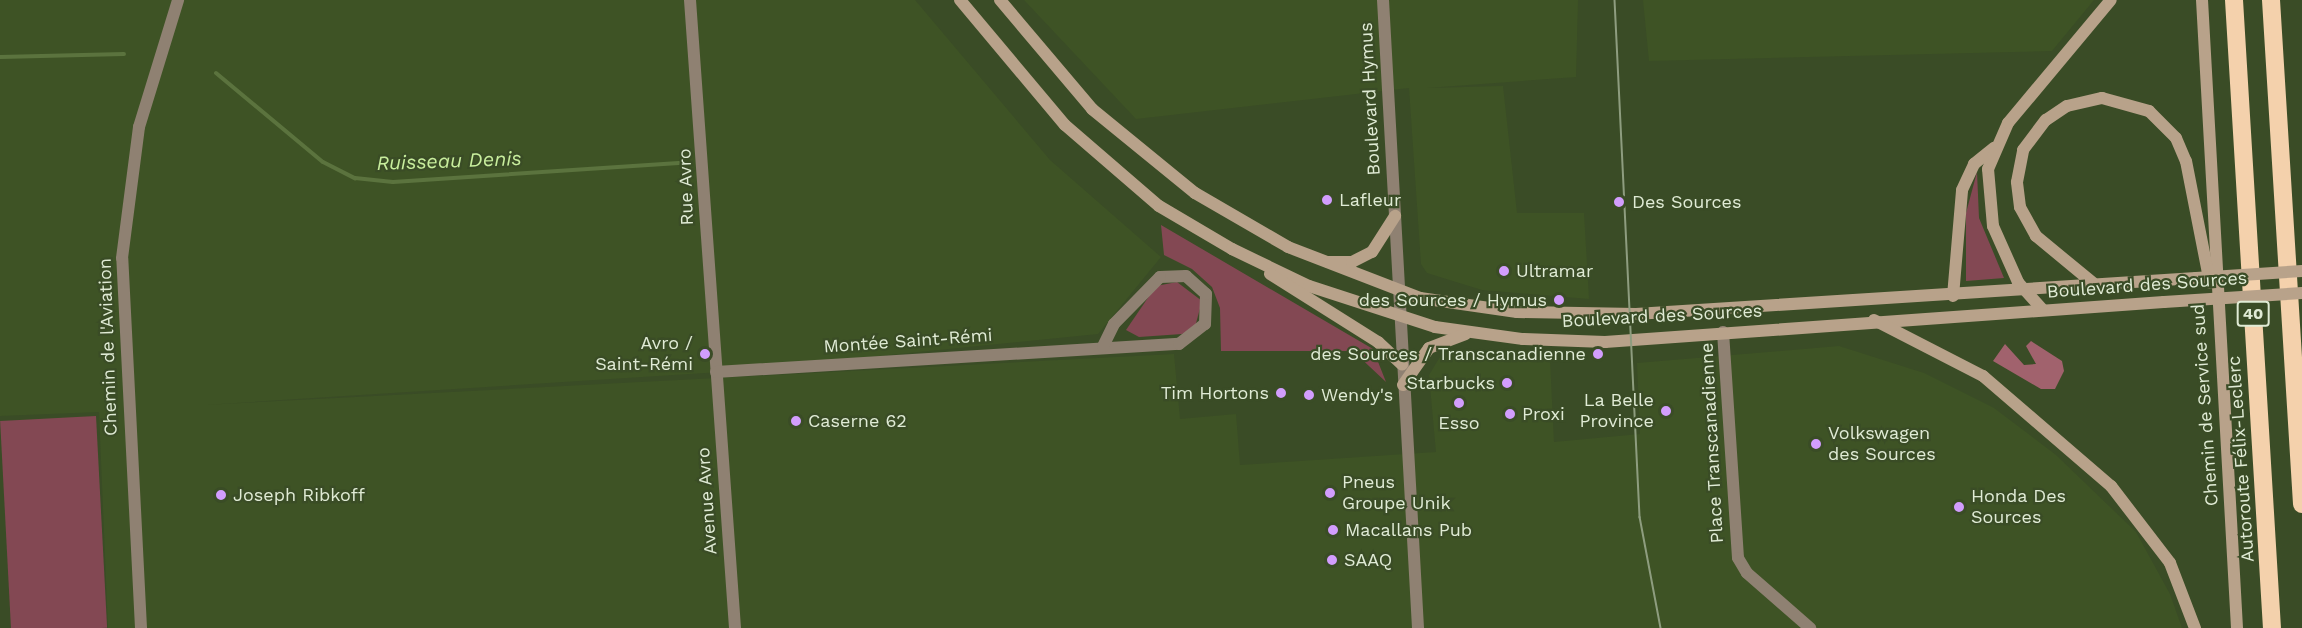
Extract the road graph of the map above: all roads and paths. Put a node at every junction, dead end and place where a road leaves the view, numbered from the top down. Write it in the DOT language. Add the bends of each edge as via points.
graph roads {
  1 [pos="178,0"];
  2 [pos="690,0"];
  3 [pos="960,0"];
  4 [pos="1000,0"];
  5 [pos="1383,0"];
  6 [pos="2111,0"];
  7 [pos="2202,0"];
  8 [pos="2234,0"];
  9 [pos="2271,0"];
  10 [pos="1995,147"];
  11 [pos="1395,216"];
  12 [pos="1250,259"];
  13 [pos="1320,262"];
  14 [pos="2302,271"];
  15 [pos="2093,283"];
  16 [pos="2025,292"];
  17 [pos="2302,292"];
  18 [pos="1399,293"];
  19 [pos="1953,296"];
  20 [pos="2216,307"];
  21 [pos="2042,309"];
  22 [pos="1401,318"];
  23 [pos="1874,320"];
  24 [pos="1723,332"];
  25 [pos="1469,333"];
  26 [pos="1103,347"];
  27 [pos="1402,364"];
  28 [pos="716,372"];
  29 [pos="1403,385"];
  30 [pos="2302,504"];
  31 [pos="141,628"];
  32 [pos="735,628"];
  33 [pos="1418,628"];
  34 [pos="1810,628"];
  35 [pos="2195,628"];
  36 [pos="2237,628"];
  37 [pos="2272,628"];
  1 -- 31 [label="street, Chemin de l'Aviation" via="139,128 122,258"];
  2 -- 28 [label="street, Rue Avro"];
  3 -- 12 [label="main road, Boulevard des Sources" via="1098,157 1173,215"];
  4 -- 13 [label="main road, Boulevard des Sources" via="1076,92 1137,149 1215,206"];
  5 -- 11 [label="street, Boulevard Hymus"];
  6 -- 10 [label="main road" via="2012,117"];
  7 -- 20 [label="main road, Chemin de Service sud"];
  8 -- 37 [label="highway, Autoroute Félix-Leclerc / 40"];
  9 -- 30 [label="highway, 40"];
  10 -- 16 [label="main road" via="1986,186 1989,215"];
  10 -- 19 [label="main road" via="1974,164 1962,190"];
  11 -- 13 [label="main road" via="1364,256"];
  11 -- 18 [label="street, Boulevard Hymus"];
  12 -- 22 [label="main road, Boulevard des Sources"];
  12 -- 27 [label="main road"];
  13 -- 18 [label="main road, Boulevard des Sources"];
  14 -- 15 [label="main road, Boulevard des Sources, bridge"];
  15 -- 16 [label="main road, Boulevard des Sources"];
  15 -- 20 [label="main road" via="2036,236 2020,207 2017,182 2024,150 2046,120 2067,105 2102,98 2149,111 2176,138 2186,161"];
  16 -- 19 [label="main road, Boulevard des Sources"];
  16 -- 21 [label="main road"];
  17 -- 21 [label="main road, Boulevard des Sources, bridge"];
  18 -- 19 [label="main road, Boulevard des Sources" via="1556,314"];
  18 -- 22 [label="street, Boulevard Hymus"];
  20 -- 36 [label="main road, Chemin de Service sud"];
  21 -- 23 [label="main road, Boulevard des Sources"];
  22 -- 25 [label="main road, Boulevard des Sources"];
  22 -- 27 [label="street, Boulevard Hymus"];
  23 -- 24 [label="main road, Boulevard des Sources"];
  23 -- 35 [label="main road" via="1983,376 2111,486 2170,563"];
  24 -- 25 [label="main road, Boulevard des Sources" via="1587,342"];
  24 -- 34 [label="street, Place Transcanadienne" via="1738,558 1747,573"];
  25 -- 29 [label="main road" via="1435,343"];
  26 -- 26 [label="street, Montée Saint-Rémi" via="1188,341 1205,324 1206,294 1186,276 1160,277 1114,324"];
  26 -- 28 [label="street, Montée Saint-Rémi"];
  27 -- 29 [label="street, Boulevard Hymus"];
  28 -- 32 [label="street, Avenue Avro"];
  29 -- 33 [label="street, Boulevard Hymus"];
}
